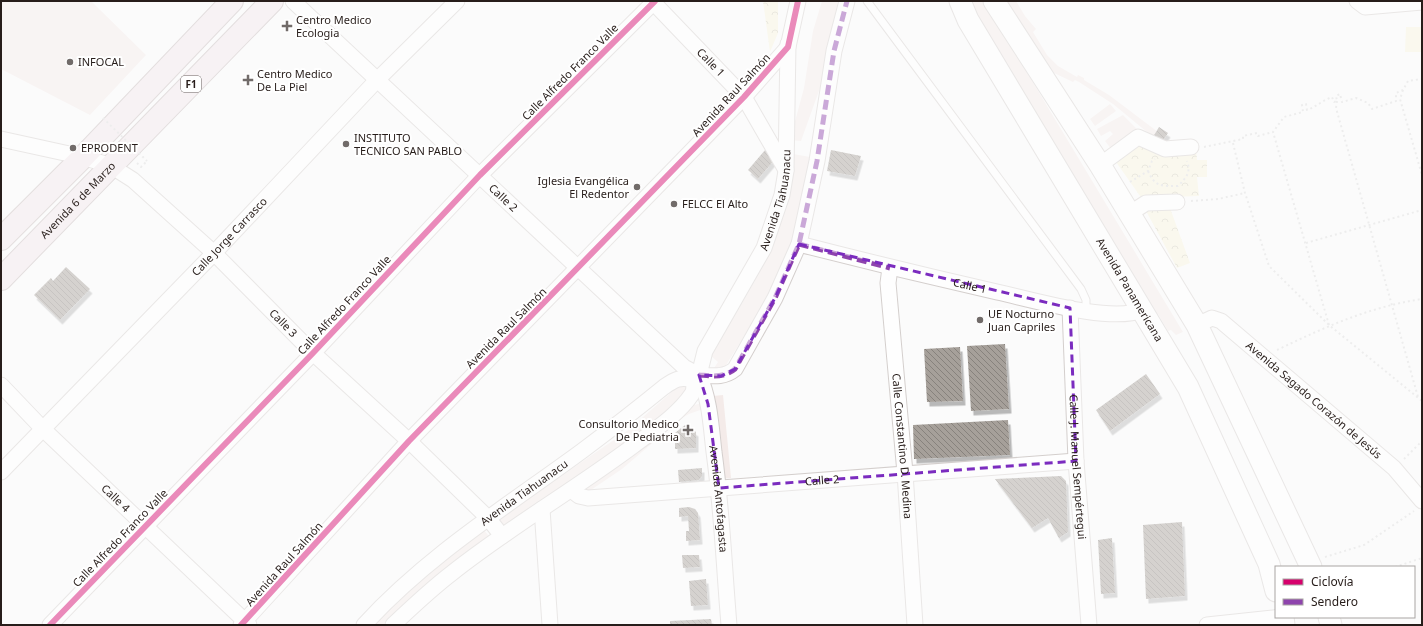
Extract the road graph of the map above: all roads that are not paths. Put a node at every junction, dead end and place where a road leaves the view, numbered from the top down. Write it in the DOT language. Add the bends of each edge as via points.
graph roads {
  1 [pos="232,1"];
  2 [pos="272,1"];
  3 [pos="293,1"];
  4 [pos="457,1"];
  5 [pos="789,1"];
  6 [pos="798,1"];
  7 [pos="847,1"];
  8 [pos="867,1"];
  9 [pos="960,1"];
  10 [pos="994,1"];
  11 [pos="1357,1"];
  12 [pos="654,2"];
  13 [pos="1422,2"];
  14 [pos="788,47"];
  15 [pos="377,80"];
  16 [pos="744,97"];
  17 [pos="1,139"];
  18 [pos="1187,152"];
  19 [pos="83,157"];
  20 [pos="1100,165"];
  21 [pos="111,166"];
  22 [pos="786,170"];
  23 [pos="480,175"];
  24 [pos="1177,202"];
  25 [pos="1130,214"];
  26 [pos="1,239"];
  27 [pos="799,244"];
  28 [pos="214,253"];
  29 [pos="579,268"];
  30 [pos="890,268"];
  31 [pos="1,279"];
  32 [pos="1070,308"];
  33 [pos="1086,310"];
  34 [pos="1143,310"];
  35 [pos="1198,325"];
  36 [pos="313,353"];
  37 [pos="696,378"];
  38 [pos="1,385"];
  39 [pos="43,429"];
  40 [pos="409,441"];
  41 [pos="1076,462"];
  42 [pos="1,472"];
  43 [pos="905,473"];
  44 [pos="719,488"];
  45 [pos="571,490"];
  46 [pos="1419,506"];
  47 [pos="542,509"];
  48 [pos="488,518"];
  49 [pos="145,526"];
  50 [pos="502,536"];
  51 [pos="1310,565"];
  52 [pos="1275,587"];
  53 [pos="1275,618"];
  54 [pos="245,624"];
  55 [pos="50,625"];
  56 [pos="364,625"];
  57 [pos="393,625"];
  58 [pos="550,625"];
  59 [pos="729,625"];
  60 [pos="915,625"];
  61 [pos="1089,625"];
  62 [pos="1207,625"];
  1 -- 19 [label="highway, F1"];
  2 -- 21 [label="highway, Avenida 6 de Marzo / F1"];
  3 -- 15 [label="street, Calle 2"];
  4 -- 15 [label="street, Calle Jorge Carrasco"];
  5 -- 14 [label="street, Avenida Tiahuanacu"];
  6 -- 14 [label="street"];
  7 -- 27 [label="street" via="834,51 817,161"];
  8 -- 33 [label="lane" via="1080,289 1086,300"];
  9 -- 34 [label="street, Avenida Panamericana" via="968,20"];
  10 -- 20 [label="street"];
  11 -- 13 [label="street" via="1365,7"];
  12 -- 16 [label="street, Calle 1"];
  12 -- 23 [label="street, Calle Alfredo Franco Valle"];
  14 -- 16 [label="street, Avenida Raul Salmón"];
  14 -- 22 [label="street, Avenida Tiahuanacu"];
  15 -- 23 [label="street, Calle 2"];
  15 -- 28 [label="street, Calle Jorge Carrasco"];
  16 -- 22 [label="street, Calle 1"];
  16 -- 29 [label="street, Avenida Raul Salmón"];
  17 -- 19 [label="street, Calle 3"];
  18 -- 20 [label="street" via="1165,149 1138,137"];
  19 -- 21 [label="street, Calle 3"];
  19 -- 26 [label="highway, F1"];
  20 -- 25 [label="street"];
  21 -- 28 [label="street, Calle 3" via="133,180"];
  21 -- 31 [label="highway, Avenida 6 de Marzo / F1"];
  22 -- 37 [label="street, Avenida Tiahuanacu" via="778,207 764,248 705,351"];
  23 -- 29 [label="street, Calle 2"];
  23 -- 36 [label="street, Calle Alfredo Franco Valle"];
  24 -- 25 [label="street" via="1146,203"];
  25 -- 35 [label="street"];
  27 -- 30 [label="street, Calle 1"];
  27 -- 37 [label="street" via="775,298 735,369 728,375"];
  28 -- 36 [label="street, Calle 3"];
  28 -- 39 [label="street, Calle Jorge Carrasco"];
  29 -- 37 [label="street, Calle 2"];
  29 -- 40 [label="street, Avenida Raul Salmón"];
  30 -- 32 [label="street, Calle 1"];
  30 -- 43 [label="street, Calle Constantino D. Medina" via="888,283"];
  32 -- 33 [label="street, Calle 1"];
  32 -- 41 [label="street, Calle J. Manuel Sempértegui"];
  33 -- 34 [label="street, Calle 1" via="1125,315"];
  34 -- 52 [label="street, Avenida Panamericana" via="1188,387 1269,564"];
  35 -- 46 [label="street, Avenida Sagado Corazón de Jesús" via="1212,318 1221,321 1394,468"];
  35 -- 51 [label="street"];
  36 -- 40 [label="street, Calle 3"];
  36 -- 49 [label="street, Calle Alfredo Franco Valle"];
  37 -- 44 [label="street, Avenida Antofagasta" via="705,389"];
  37 -- 45 [label="street, Avenida Tiahuanacu" via="693,393 680,408 653,431"];
  37 -- 48 [label="street, Avenida Tiahuanacu" via="678,378 669,384"];
  38 -- 39 [label="street, Calle 4"];
  39 -- 42 [label="street, Calle Jorge Carrasco"];
  39 -- 49 [label="street, Calle 4"];
  40 -- 48 [label="street, Calle 3"];
  40 -- 54 [label="street, Avenida Raul Salmón"];
  41 -- 43 [label="street, Calle 2"];
  41 -- 61 [label="street, Calle J. Manuel Sempértegui"];
  43 -- 44 [label="street, Calle 2"];
  43 -- 60 [label="street, Calle Constantino D. Medina"];
  44 -- 45 [label="street, Calle 2" via="588,498 579,496"];
  44 -- 59 [label="street, Avenida Antofagasta"];
  45 -- 47 [label="street, Avenida Tiahuanacu"];
  47 -- 50 [label="street, Avenida Tiahuanacu"];
  47 -- 58 [label="street"];
  48 -- 50 [label="street, Calle 3"];
  48 -- 56 [label="street, Avenida Tiahuanacu" via="412,577"];
  49 -- 54 [label="street, Calle 4"];
  49 -- 55 [label="street, Calle Alfredo Franco Valle"];
  50 -- 57 [label="street, Avenida Tiahuanacu" via="452,572"];
  53 -- 62 [label="street"];
}
